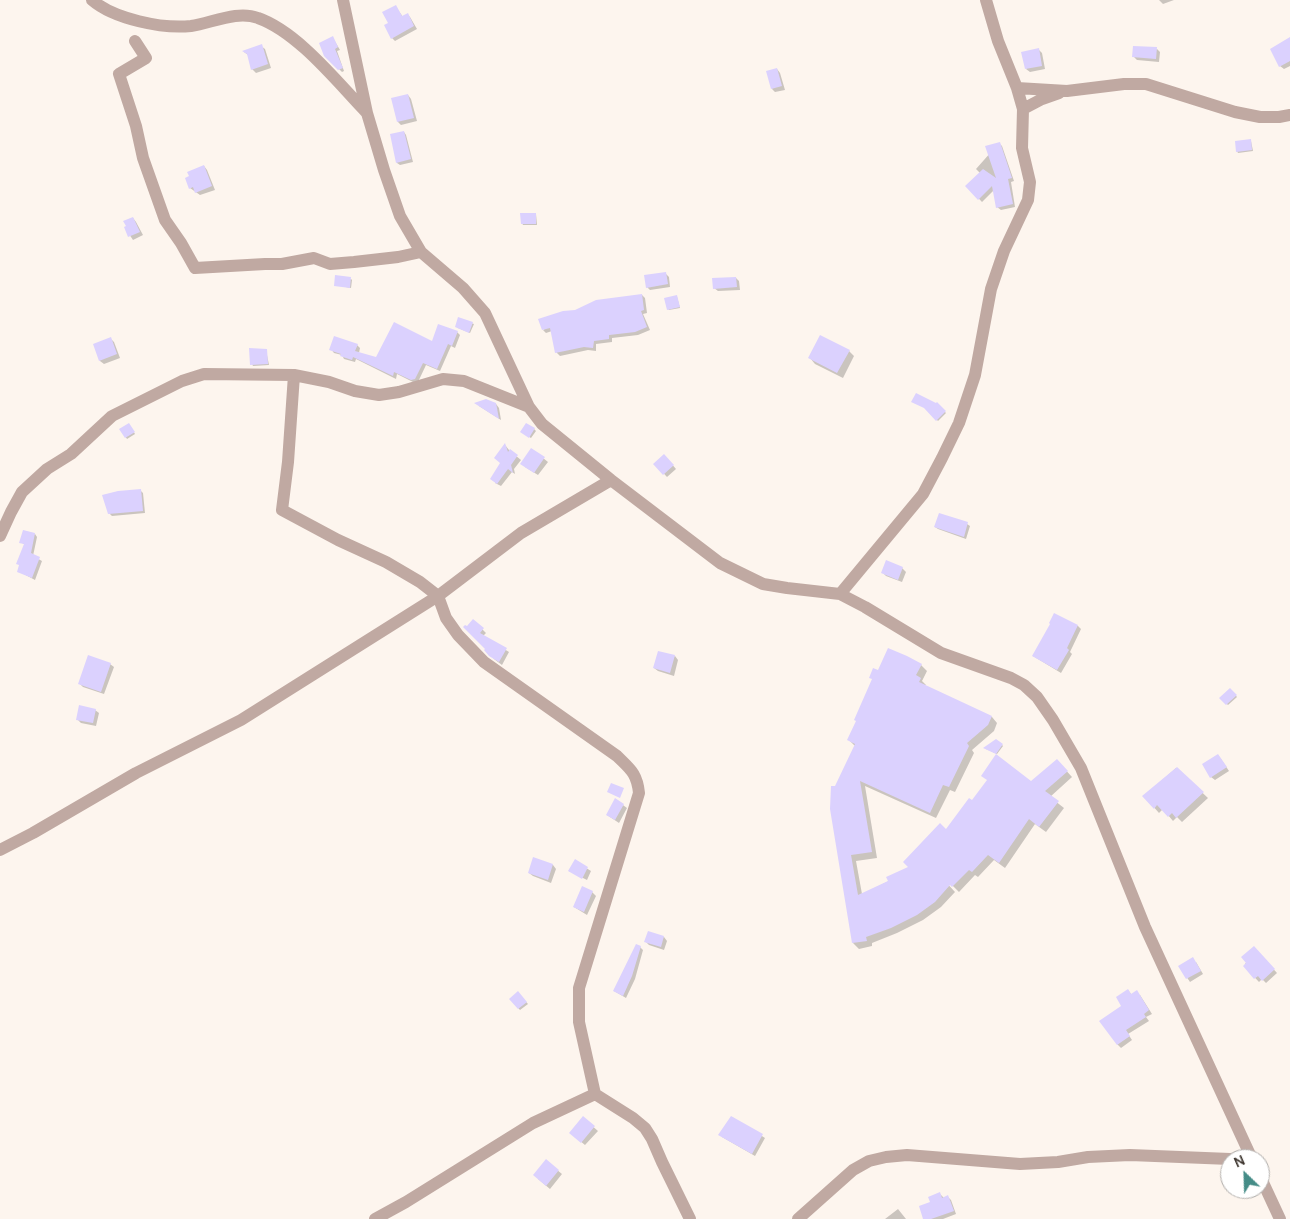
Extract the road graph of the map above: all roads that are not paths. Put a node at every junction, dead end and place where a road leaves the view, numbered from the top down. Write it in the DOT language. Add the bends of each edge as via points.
graph roads {
  1 [pos="92,0"];
  2 [pos="343,0"];
  3 [pos="986,0"];
  4 [pos="135,41"];
  5 [pos="1017,88"];
  6 [pos="1067,91"];
  7 [pos="1023,109"];
  8 [pos="367,113"];
  9 [pos="1290,115"];
  10 [pos="421,252"];
  11 [pos="294,375"];
  12 [pos="529,407"];
  13 [pos="611,480"];
  14 [pos="0,536"];
  15 [pos="840,594"];
  16 [pos="438,596"];
  17 [pos="0,850"];
  18 [pos="595,1094"];
  19 [pos="1247,1149"];
  20 [pos="1220,1159"];
  21 [pos="1270,1198"];
  22 [pos="375,1219"];
  23 [pos="690,1219"];
  24 [pos="798,1219"];
  25 [pos="1280,1219"];
  1 -- 8 [label="street" via="119,15 156,26 190,26 240,16 258,18 280,29 304,48"];
  2 -- 8 [label="street"];
  3 -- 5 [label="street"];
  4 -- 10 [label="street" via="146,58 120,74 122,83 165,220 196,268 282,264 314,258 330,264"];
  5 -- 6 [label="street"];
  5 -- 7 [label="street"];
  6 -- 7 [label="street"];
  6 -- 9 [label="street" via="1146,84 1235,112 1260,117"];
  7 -- 15 [label="street" via="1022,148 1030,182 1028,200 1004,251 992,289 975,375 959,423 923,494"];
  8 -- 10 [label="street" via="400,216"];
  10 -- 12 [label="street" via="463,288 485,313"];
  11 -- 12 [label="street" via="379,395 443,379 464,381"];
  11 -- 14 [label="street" via="204,374 133,404 112,416 71,454 47,469 22,492"];
  11 -- 16 [label="street" via="282,510 386,562"];
  12 -- 13 [label="street" via="542,424"];
  13 -- 15 [label="street" via="720,563 763,584"];
  13 -- 16 [label="street" via="521,533"];
  15 -- 19 [label="street" via="941,653 1024,685 1053,720 1081,768 1145,927"];
  16 -- 17 [label="street" via="241,720 136,773"];
  16 -- 18 [label="street" via="446,618 484,662 617,756 638,781 639,793 579,988 579,1022"];
  18 -- 22 [label="street" via="534,1123"];
  18 -- 23 [label="street" via="644,1128"];
  20 -- 24 [label="street" via="1130,1155 997,1164 916,1155 886,1157 869,1161 853,1170"];
  21 -- 25 [label="street"];
}
